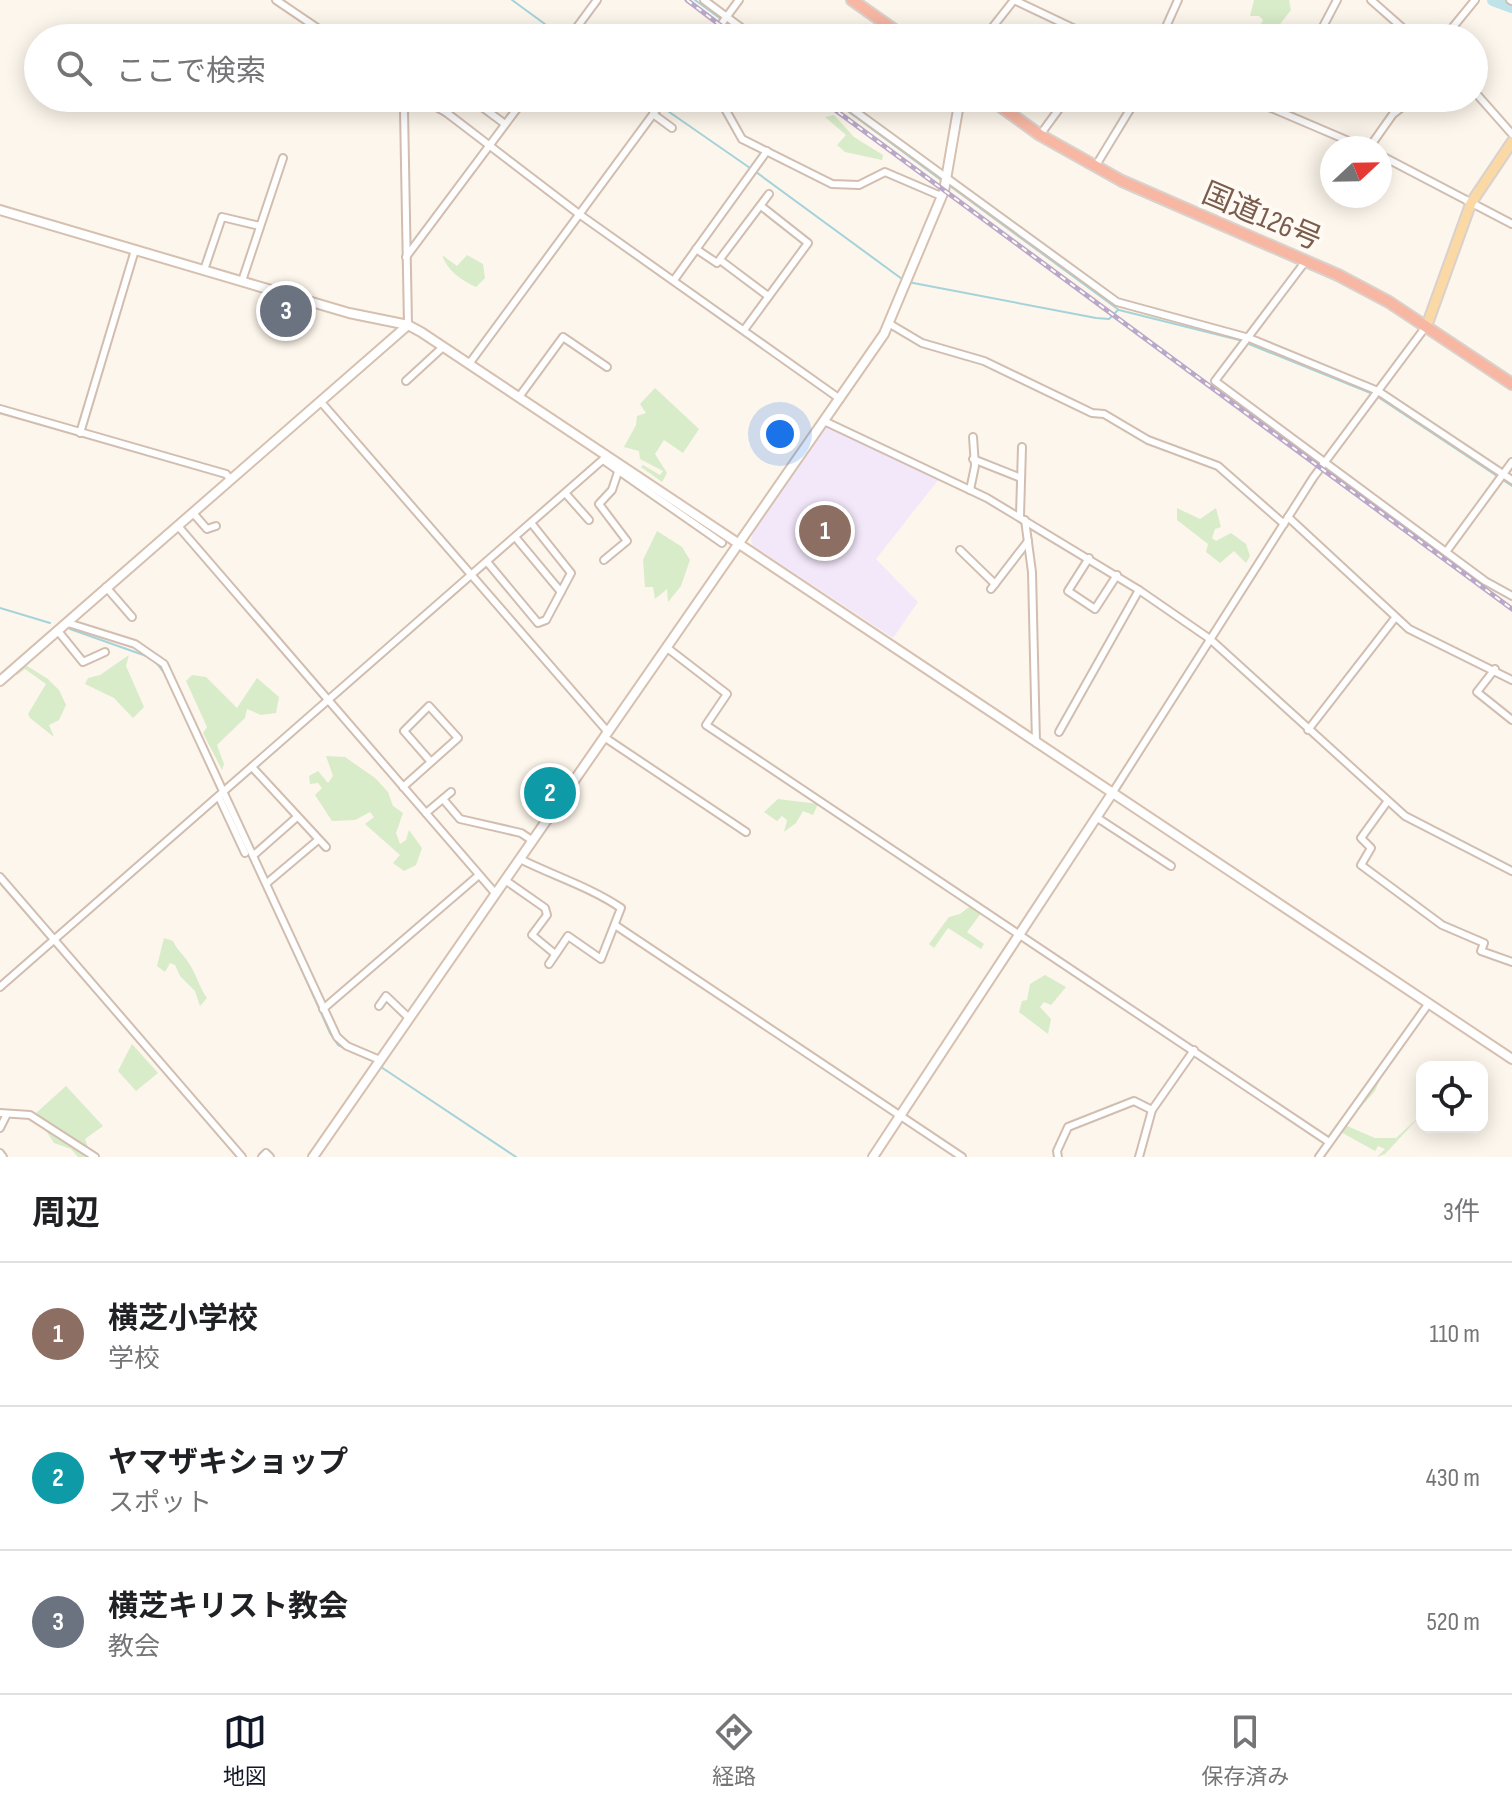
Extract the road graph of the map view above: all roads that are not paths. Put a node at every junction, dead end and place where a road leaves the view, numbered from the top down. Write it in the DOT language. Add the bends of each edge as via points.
graph roads {
  1 [pos="276,0"];
  2 [pos="597,0"];
  3 [pos="704,0"];
  4 [pos="739,0"];
  5 [pos="852,0"];
  6 [pos="1014,0"];
  7 [pos="1178,0"];
  8 [pos="1337,0"];
  9 [pos="1371,0"];
  10 [pos="1475,0"];
  11 [pos="727,17"];
  12 [pos="311,24"];
  13 [pos="579,24"];
  14 [pos="722,24"];
  15 [pos="736,24"];
  16 [pos="886,24"];
  17 [pos="995,24"];
  18 [pos="1065,24"];
  19 [pos="1167,24"];
  20 [pos="1324,24"];
  21 [pos="1398,24"];
  22 [pos="1455,24"];
  23 [pos="1488,107"];
  24 [pos="404,112"];
  25 [pos="489,112"];
  26 [pos="514,112"];
  27 [pos="727,112"];
  28 [pos="854,112"];
  29 [pos="958,112"];
  30 [pos="1008,112"];
  31 [pos="1057,112"];
  32 [pos="1128,112"];
  33 [pos="1283,112"];
  34 [pos="1396,112"];
  35 [pos="447,113"];
  36 [pos="653,114"];
  37 [pos="505,124"];
  38 [pos="672,128"];
  39 [pos="1512,134"];
  40 [pos="1040,135"];
  41 [pos="1339,136"];
  42 [pos="1376,136"];
  43 [pos="1512,142"];
  44 [pos="490,144"];
  45 [pos="767,151"];
  46 [pos="283,158"];
  47 [pos="1392,161"];
  48 [pos="1095,167"];
  49 [pos="945,186"];
  50 [pos="769,194"];
  51 [pos="1471,203"];
  52 [pos="761,206"];
  53 [pos="0,210"];
  54 [pos="579,214"];
  55 [pos="1512,224"];
  56 [pos="260,226"];
  57 [pos="696,249"];
  58 [pos="135,250"];
  59 [pos="406,257"];
  60 [pos="720,260"];
  61 [pos="1305,262"];
  62 [pos="204,270"];
  63 [pos="674,280"];
  64 [pos="242,281"];
  65 [pos="768,296"];
  66 [pos="890,324"];
  67 [pos="408,325"];
  68 [pos="1427,325"];
  69 [pos="744,330"];
  70 [pos="1249,339"];
  71 [pos="443,347"];
  72 [pos="469,364"];
  73 [pos="607,367"];
  74 [pos="406,381"];
  75 [pos="1512,384"];
  76 [pos="1376,394"];
  77 [pos="519,397"];
  78 [pos="840,399"];
  79 [pos="321,402"];
  80 [pos="0,409"];
  81 [pos="824,421"];
  82 [pos="80,433"];
  83 [pos="973,437"];
  84 [pos="1022,447"];
  85 [pos="605,458"];
  86 [pos="973,459"];
  87 [pos="1512,462"];
  88 [pos="1326,463"];
  89 [pos="618,472"];
  90 [pos="1503,474"];
  91 [pos="1021,478"];
  92 [pos="231,480"];
  93 [pos="1512,480"];
  94 [pos="970,490"];
  95 [pos="566,494"];
  96 [pos="193,513"];
  97 [pos="1022,518"];
  98 [pos="589,520"];
  99 [pos="1286,521"];
  100 [pos="532,524"];
  101 [pos="178,526"];
  102 [pos="216,526"];
  103 [pos="516,538"];
  104 [pos="1028,541"];
  105 [pos="722,543"];
  106 [pos="737,543"];
  107 [pos="960,550"];
  108 [pos="1446,552"];
  109 [pos="1089,558"];
  110 [pos="604,560"];
  111 [pos="488,563"];
  112 [pos="474,575"];
  113 [pos="1117,575"];
  114 [pos="106,587"];
  115 [pos="1139,590"];
  116 [pos="561,592"];
  117 [pos="1512,596"];
  118 [pos="132,617"];
  119 [pos="1395,618"];
  120 [pos="68,623"];
  121 [pos="58,631"];
  122 [pos="1210,639"];
  123 [pos="666,646"];
  124 [pos="105,652"];
  125 [pos="1495,669"];
  126 [pos="1512,680"];
  127 [pos="0,681"];
  128 [pos="328,701"];
  129 [pos="1512,720"];
  130 [pos="1308,730"];
  131 [pos="1059,732"];
  132 [pos="606,734"];
  133 [pos="1036,743"];
  134 [pos="431,762"];
  135 [pos="252,767"];
  136 [pos="403,787"];
  137 [pos="451,792"];
  138 [pos="1113,792"];
  139 [pos="222,794"];
  140 [pos="443,799"];
  141 [pos="1387,802"];
  142 [pos="426,813"];
  143 [pos="297,817"];
  144 [pos="1096,817"];
  145 [pos="746,832"];
  146 [pos="318,840"];
  147 [pos="533,841"];
  148 [pos="326,847"];
  149 [pos="245,853"];
  150 [pos="255,854"];
  151 [pos="520,859"];
  152 [pos="1171,866"];
  153 [pos="1512,871"];
  154 [pos="479,875"];
  155 [pos="0,877"];
  156 [pos="505,880"];
  157 [pos="267,883"];
  158 [pos="495,893"];
  159 [pos="615,925"];
  160 [pos="1022,934"];
  161 [pos="55,940"];
  162 [pos="555,954"];
  163 [pos="1512,962"];
  164 [pos="549,964"];
  165 [pos="0,987"];
  166 [pos="1429,1003"];
  167 [pos="379,1006"];
  168 [pos="323,1009"];
  169 [pos="409,1018"];
  170 [pos="1194,1050"];
  171 [pos="1512,1059"];
  172 [pos="380,1060"];
  173 [pos="1152,1110"];
  174 [pos="3,1115"];
  175 [pos="900,1117"];
  176 [pos="0,1128"];
  177 [pos="1329,1142"];
  178 [pos="1321,1154"];
  179 [pos="95,1157"];
  180 [pos="242,1157"];
  181 [pos="262,1157"];
  182 [pos="270,1157"];
  183 [pos="313,1157"];
  184 [pos="873,1157"];
  185 [pos="962,1157"];
  186 [pos="1058,1157"];
  187 [pos="1139,1157"];
  188 [pos="1331,1157"];
  1 -- 12 [label="street"];
  2 -- 13 [label="street"];
  3 -- 11 [label="street"];
  4 -- 11 [label="street"];
  5 -- 16 [label="highway"];
  6 -- 17 [label="street"];
  6 -- 18 [label="street"];
  7 -- 19 [label="street"];
  8 -- 20 [label="street"];
  9 -- 21 [label="street"];
  10 -- 22 [label="street"];
  11 -- 14 [label="street"];
  11 -- 15 [label="street"];
  23 -- 39 [label="street"];
  24 -- 59 [label="street"];
  25 -- 37 [label="street"];
  26 -- 37 [label="street"];
  27 -- 45 [label="street" via="742,139"];
  28 -- 49 [label="street"];
  29 -- 49 [label="street"];
  30 -- 40 [label="highway, 国道126号"];
  31 -- 40 [label="street"];
  32 -- 48 [label="street"];
  33 -- 41 [label="street"];
  34 -- 42 [label="street"];
  35 -- 44 [label="street"];
  36 -- 38 [label="street"];
  36 -- 54 [label="street"];
  37 -- 44 [label="street"];
  40 -- 48 [label="highway, 国道126号"];
  43 -- 51 [label="main road"];
  44 -- 54 [label="street"];
  44 -- 59 [label="street"];
  45 -- 49 [label="street" via="832,184 859,185 885,172"];
  45 -- 57 [label="street"];
  46 -- 56 [label="street"];
  47 -- 51 [label="street"];
  48 -- 61 [label="highway, 国道126号"];
  49 -- 66 [label="street"];
  49 -- 70 [label="street" via="1117,302"];
  50 -- 52 [label="street"];
  51 -- 55 [label="street"];
  51 -- 68 [label="main road"];
  52 -- 60 [label="street"];
  52 -- 65 [label="street" via="808,243"];
  53 -- 58 [label="street"];
  54 -- 63 [label="street"];
  54 -- 72 [label="street"];
  56 -- 62 [label="street" via="222,217"];
  56 -- 64 [label="street"];
  57 -- 60 [label="street"];
  57 -- 63 [label="street"];
  58 -- 62 [label="street"];
  58 -- 82 [label="street"];
  59 -- 67 [label="street"];
  60 -- 65 [label="street"];
  61 -- 68 [label="highway, 国道126号" via="1367,289"];
  61 -- 70 [label="street"];
  62 -- 64 [label="street"];
  63 -- 69 [label="street"];
  64 -- 67 [label="street"];
  65 -- 69 [label="street"];
  66 -- 78 [label="street"];
  66 -- 99 [label="street" via="922,343 984,361 1104,414 1148,440 1218,466"];
  67 -- 71 [label="street"];
  67 -- 79 [label="street"];
  68 -- 75 [label="highway, 国道126号"];
  68 -- 76 [label="street"];
  69 -- 78 [label="street"];
  70 -- 76 [label="street"];
  70 -- 88 [label="street" via="1215,381"];
  71 -- 72 [label="street"];
  71 -- 74 [label="street"];
  72 -- 77 [label="street"];
  73 -- 77 [label="street" via="563,337"];
  76 -- 88 [label="street"];
  76 -- 90 [label="street"];
  77 -- 85 [label="street"];
  78 -- 81 [label="street"];
  79 -- 92 [label="street"];
  79 -- 112 [label="street"];
  80 -- 82 [label="street"];
  81 -- 94 [label="street"];
  81 -- 106 [label="street"];
  82 -- 92 [label="street" via="226,474"];
  83 -- 86 [label="street"];
  84 -- 91 [label="street"];
  85 -- 89 [label="street"];
  85 -- 95 [label="street"];
  85 -- 106 [label="street"];
  86 -- 91 [label="street"];
  86 -- 94 [label="street"];
  87 -- 90 [label="street"];
  88 -- 99 [label="street"];
  88 -- 108 [label="street"];
  89 -- 105 [label="street"];
  89 -- 110 [label="street" via="612,490 599,504 627,541"];
  90 -- 93 [label="street"];
  90 -- 108 [label="street"];
  91 -- 97 [label="street"];
  92 -- 96 [label="street"];
  94 -- 97 [label="street"];
  95 -- 98 [label="street"];
  95 -- 100 [label="street"];
  96 -- 101 [label="street"];
  96 -- 102 [label="street" via="207,529"];
  97 -- 104 [label="street"];
  97 -- 109 [label="street"];
  99 -- 119 [label="street"];
  99 -- 122 [label="street"];
  100 -- 103 [label="street"];
  100 -- 116 [label="street" via="571,573"];
  101 -- 114 [label="street"];
  101 -- 128 [label="street"];
  103 -- 111 [label="street"];
  103 -- 116 [label="street"];
  104 -- 107 [label="street" via="993,586"];
  104 -- 133 [label="street"];
  106 -- 123 [label="street"];
  106 -- 133 [label="street"];
  108 -- 117 [label="street"];
  109 -- 113 [label="street"];
  109 -- 113 [label="street" via="1068,591 1095,609"];
  111 -- 112 [label="street"];
  111 -- 116 [label="street" via="538,623 546,620"];
  112 -- 128 [label="street"];
  112 -- 132 [label="street"];
  113 -- 115 [label="street"];
  114 -- 118 [label="street"];
  114 -- 120 [label="street"];
  115 -- 122 [label="street"];
  115 -- 131 [label="street"];
  119 -- 125 [label="street"];
  119 -- 130 [label="street"];
  120 -- 121 [label="street"];
  120 -- 139 [label="street" via="135,644 164,664"];
  121 -- 124 [label="street" via="83,662"];
  121 -- 127 [label="street"];
  122 -- 130 [label="street"];
  122 -- 138 [label="street"];
  123 -- 132 [label="street"];
  123 -- 160 [label="street" via="727,694 706,725"];
  125 -- 126 [label="street"];
  125 -- 129 [label="street" via="1477,692"];
  128 -- 135 [label="street"];
  128 -- 136 [label="street"];
  130 -- 141 [label="street"];
  132 -- 145 [label="street"];
  132 -- 147 [label="street"];
  133 -- 138 [label="street"];
  134 -- 134 [label="street" via="458,738 429,706 404,731"];
  134 -- 136 [label="street"];
  135 -- 139 [label="street"];
  135 -- 143 [label="street"];
  136 -- 142 [label="street"];
  137 -- 140 [label="street"];
  138 -- 144 [label="street"];
  138 -- 166 [label="street"];
  139 -- 149 [label="street"];
  139 -- 150 [label="street"];
  139 -- 161 [label="street"];
  140 -- 142 [label="street"];
  140 -- 147 [label="street" via="460,819 521,833"];
  141 -- 153 [label="street"];
  141 -- 163 [label="street" via="1361,838 1371,848 1361,865 1442,925 1484,943 1481,951"];
  142 -- 154 [label="street"];
  143 -- 146 [label="street"];
  143 -- 150 [label="street"];
  144 -- 152 [label="street"];
  144 -- 160 [label="street"];
  146 -- 148 [label="street"];
  146 -- 157 [label="street"];
  147 -- 151 [label="street"];
  150 -- 157 [label="street"];
  151 -- 156 [label="street"];
  151 -- 159 [label="street" via="596,891 621,908"];
  154 -- 158 [label="street"];
  154 -- 168 [label="street"];
  155 -- 161 [label="street"];
  156 -- 158 [label="street"];
  156 -- 162 [label="street" via="545,908 547,915 532,935"];
  157 -- 168 [label="street"];
  158 -- 169 [label="street"];
  159 -- 162 [label="street" via="601,959 568,936"];
  159 -- 175 [label="street"];
  160 -- 170 [label="street"];
  160 -- 175 [label="street"];
  161 -- 165 [label="street"];
  161 -- 180 [label="street"];
  162 -- 164 [label="street"];
  166 -- 171 [label="street"];
  166 -- 177 [label="street"];
  167 -- 169 [label="street" via="386,996"];
  168 -- 172 [label="street" via="341,1042"];
  169 -- 172 [label="street"];
  170 -- 173 [label="street"];
  170 -- 177 [label="street"];
  172 -- 183 [label="street"];
  173 -- 186 [label="street" via="1134,1101 1068,1127"];
  173 -- 187 [label="street"];
  174 -- 176 [label="street"];
  174 -- 179 [label="street" via="30,1115"];
  175 -- 184 [label="street"];
  175 -- 185 [label="street"];
  177 -- 178 [label="street"];
  178 -- 188 [label="street"];
  181 -- 182 [label="street"];
}
